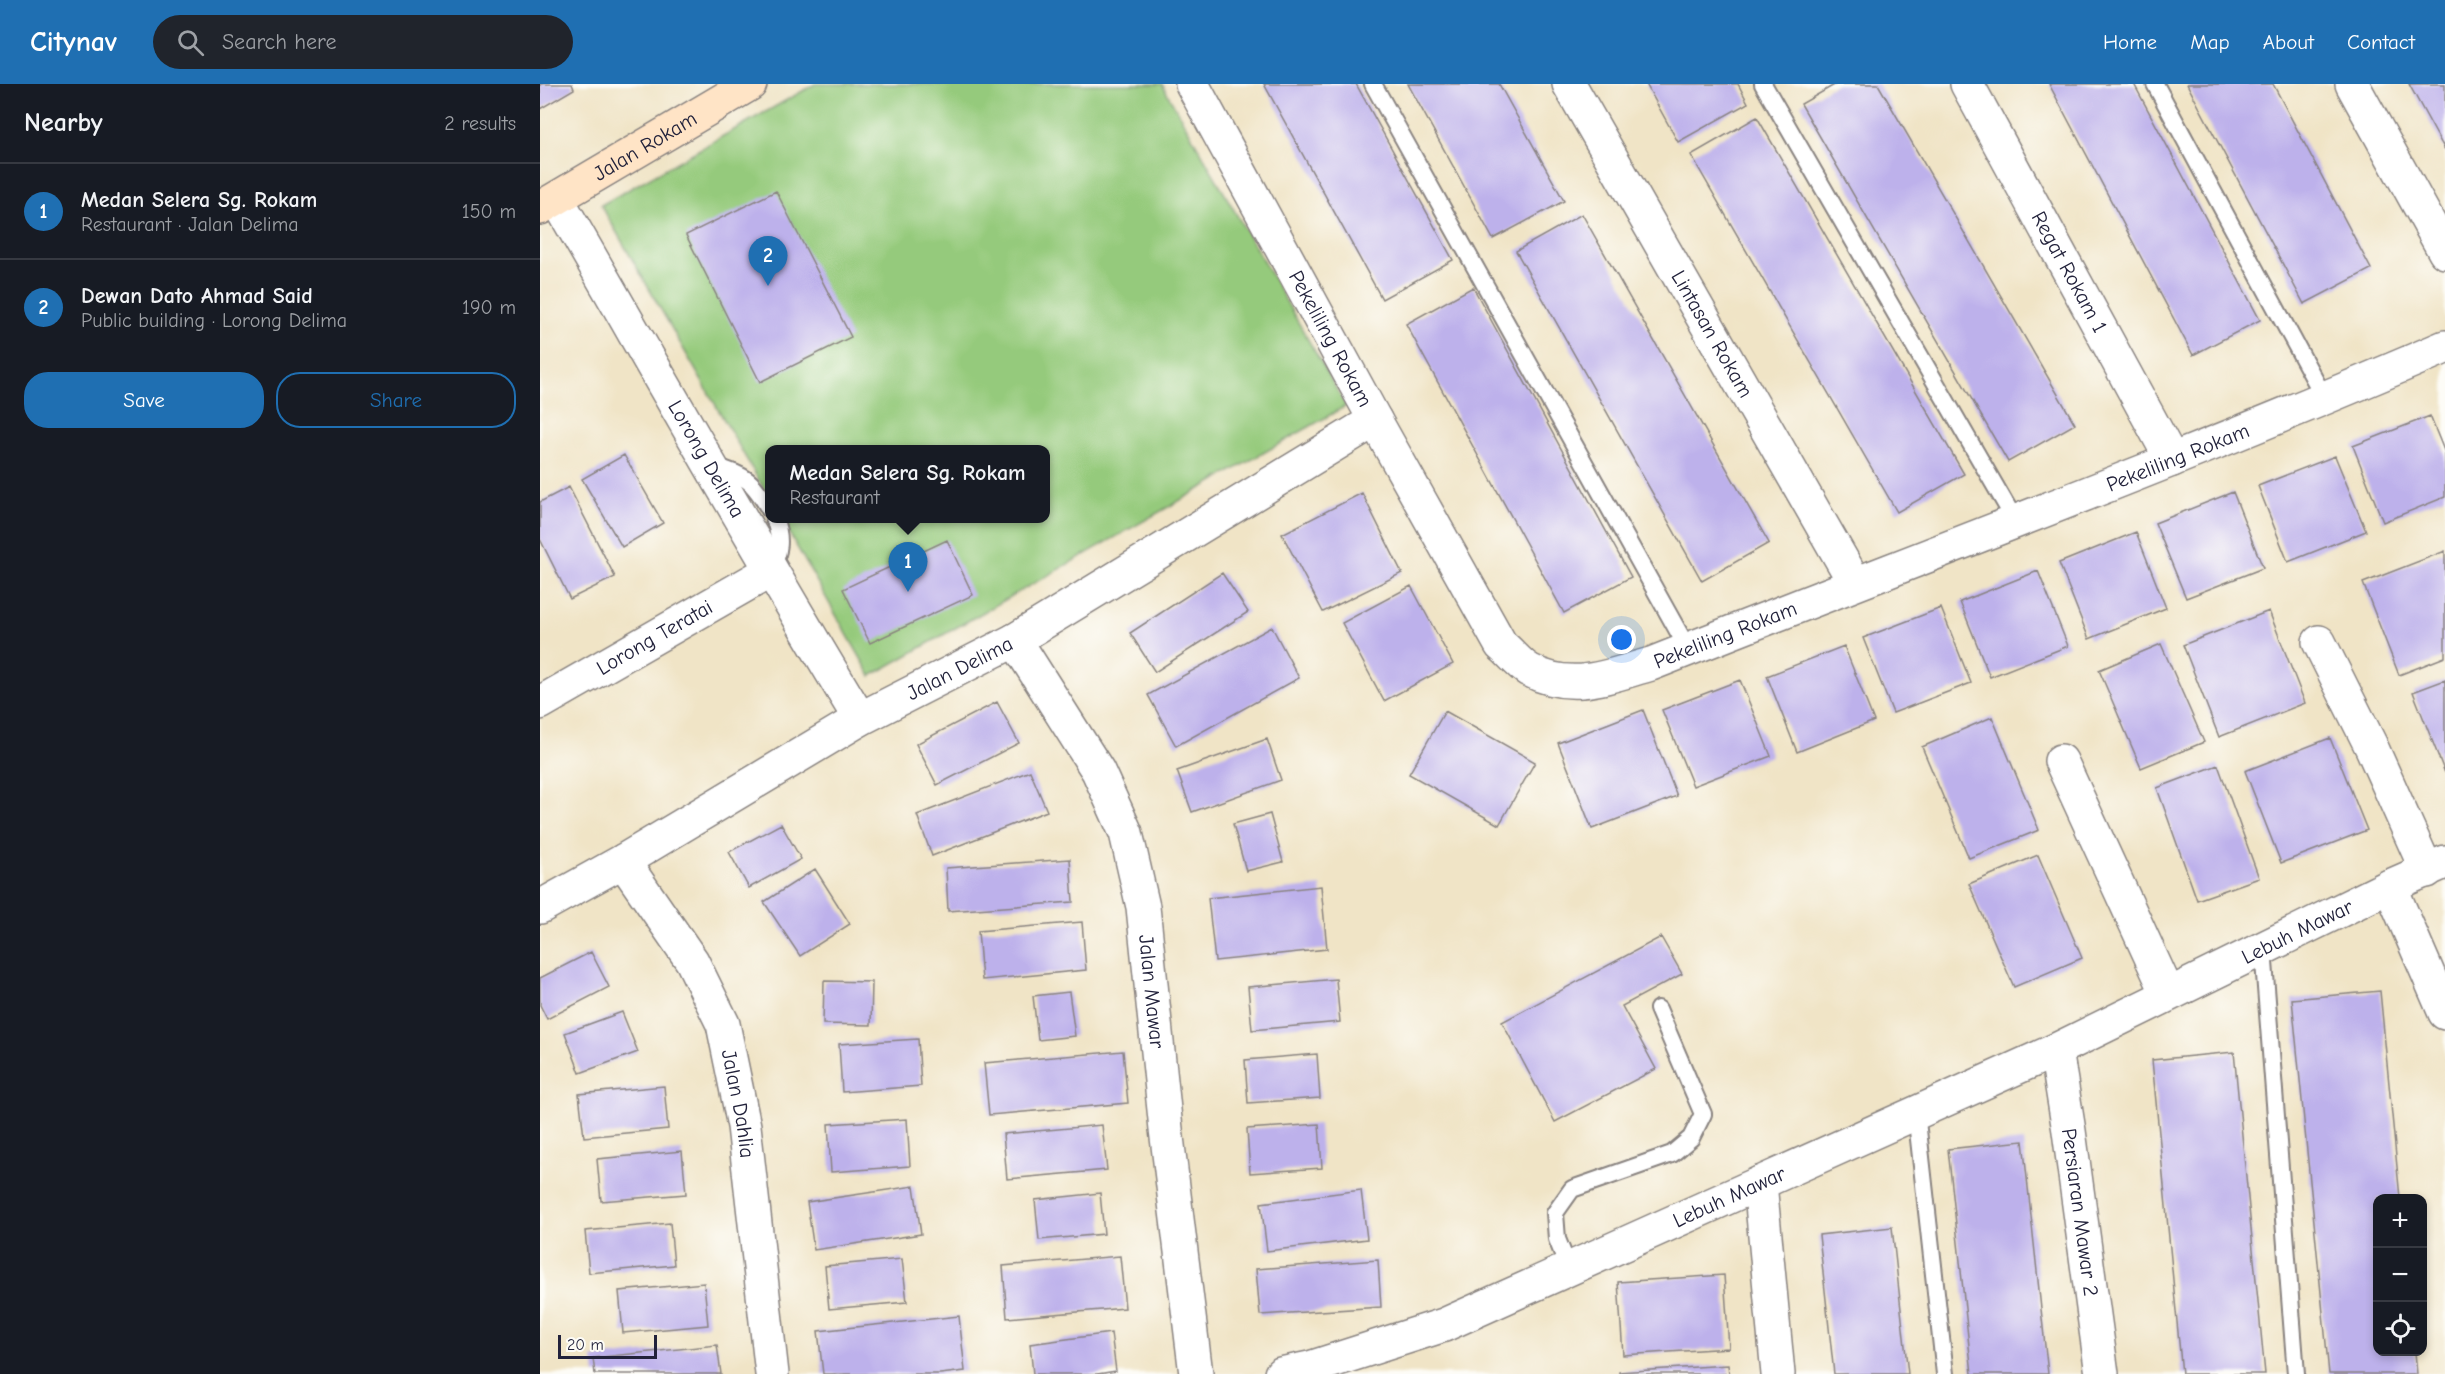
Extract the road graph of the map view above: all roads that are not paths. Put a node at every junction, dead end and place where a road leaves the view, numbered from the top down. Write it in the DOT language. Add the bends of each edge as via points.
graph roads {
  1 [pos="750,84"];
  2 [pos="1192,84"];
  3 [pos="1373,84"];
  4 [pos="1569,84"];
  5 [pos="1763,84"];
  6 [pos="1967,84"];
  7 [pos="2155,84"];
  8 [pos="2352,84"];
  9 [pos="548,204"];
  10 [pos="2445,252"];
  11 [pos="2445,347"];
  12 [pos="2325,399"];
  13 [pos="1375,420"];
  14 [pos="2172,460"];
  15 [pos="712,466"];
  16 [pos="765,501"];
  17 [pos="2016,522"];
  18 [pos="776,523"];
  19 [pos="770,571"];
  20 [pos="1855,583"];
  21 [pos="1015,640"];
  22 [pos="2319,642"];
  23 [pos="1688,650"];
  24 [pos="540,703"];
  25 [pos="860,718"];
  26 [pos="2061,761"];
  27 [pos="623,861"];
  28 [pos="2436,867"];
  29 [pos="2390,886"];
  30 [pos="540,907"];
  31 [pos="2263,949"];
  32 [pos="2168,994"];
  33 [pos="1658,1009"];
  34 [pos="2445,1013"];
  35 [pos="2056,1050"];
  36 [pos="1916,1112"];
  37 [pos="1760,1183"];
  38 [pos="1569,1269"];
  39 [pos="772,1374"];
  40 [pos="1196,1374"];
  41 [pos="1281,1374"];
  42 [pos="1778,1374"];
  43 [pos="1945,1374"];
  44 [pos="2102,1374"];
  45 [pos="2296,1374"];
  1 -- 9 [label="main road, Jalan Rokam"];
  2 -- 13 [label="street, Pekeliling Rokam"];
  3 -- 23 [label="lane"];
  4 -- 20 [label="street, Lintasan Rokam"];
  5 -- 17 [label="lane"];
  6 -- 14 [label="street, Regat Rokam 1"];
  7 -- 12 [label="lane"];
  8 -- 10 [label="street"];
  9 -- 15 [label="street, Lorong Delima"];
  11 -- 12 [label="street, Pekeliling Rokam"];
  12 -- 14 [label="street, Pekeliling Rokam"];
  13 -- 21 [label="street, Jalan Delima"];
  13 -- 23 [label="street, Pekeliling Rokam" via="1501,645 1528,669 1563,683 1598,679"];
  14 -- 17 [label="street, Pekeliling Rokam"];
  15 -- 16 [label="lane" via="736,473 756,486"];
  15 -- 19 [label="street, Lorong Delima"];
  17 -- 20 [label="street, Pekeliling Rokam"];
  18 -- 19 [label="lane" via="780,532 778,556"];
  19 -- 24 [label="street, Lorong Teratai"];
  19 -- 25 [label="street, Lorong Delima"];
  20 -- 23 [label="street, Pekeliling Rokam"];
  21 -- 25 [label="street, Jalan Delima"];
  21 -- 40 [label="street, Jalan Mawar" via="1098,771 1126,833 1143,907"];
  22 -- 28 [label="street, Lebuh Mawar"];
  25 -- 27 [label="street, Jalan Delima"];
  26 -- 32 [label="street"];
  27 -- 30 [label="street, Jalan Delima"];
  27 -- 39 [label="street, Jalan Dahlia" via="692,961 723,1024 744,1126"];
  28 -- 29 [label="street, Lebuh Mawar"];
  29 -- 31 [label="street, Lebuh Mawar"];
  29 -- 34 [label="street"];
  31 -- 32 [label="street, Lebuh Mawar"];
  31 -- 45 [label="lane"];
  32 -- 35 [label="street, Lebuh Mawar"];
  33 -- 38 [label="lane" via="1703,1114 1691,1138 1672,1154 1572,1189 1555,1213 1557,1239"];
  35 -- 36 [label="street, Lebuh Mawar"];
  35 -- 44 [label="street, Persiaran Mawar 2"];
  36 -- 37 [label="street, Lebuh Mawar"];
  36 -- 43 [label="lane"];
  37 -- 38 [label="street, Lebuh Mawar"];
  37 -- 42 [label="street"];
  38 -- 41 [label="street, Lebuh Mawar" via="1443,1325"];
}
